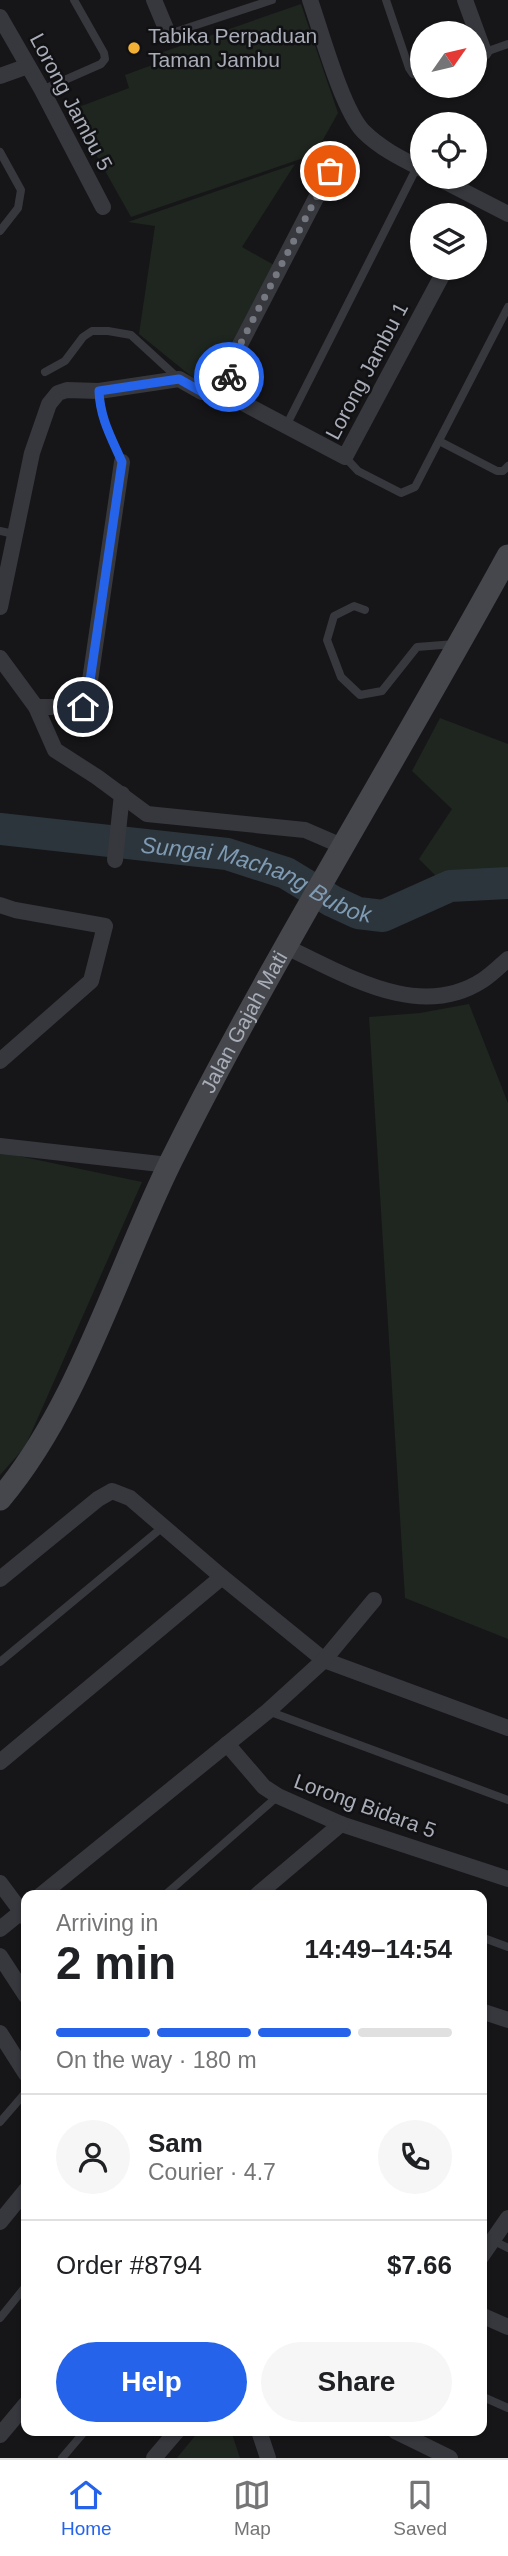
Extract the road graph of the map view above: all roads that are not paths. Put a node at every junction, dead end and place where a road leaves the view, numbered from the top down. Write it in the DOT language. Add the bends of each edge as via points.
graph roads {
  1 [pos="74,0"];
  2 [pos="155,0"];
  3 [pos="233,0"];
  4 [pos="272,0"];
  5 [pos="310,0"];
  6 [pos="386,0"];
  7 [pos="466,0"];
  8 [pos="237,12"];
  9 [pos="0,16"];
  10 [pos="471,21"];
  11 [pos="167,31"];
  12 [pos="508,44"];
  13 [pos="487,51"];
  14 [pos="28,66"];
  15 [pos="410,70"];
  16 [pos="0,76"];
  17 [pos="42,90"];
  18 [pos="0,152"];
  19 [pos="410,163"];
  20 [pos="330,171"];
  21 [pos="353,179"];
  22 [pos="410,185"];
  23 [pos="459,189"];
  24 [pos="481,200"];
  25 [pos="479,203"];
  26 [pos="103,207"];
  27 [pos="508,214"];
  28 [pos="0,231"];
  29 [pos="440,280"];
  30 [pos="508,307"];
  31 [pos="45,372"];
  32 [pos="179,379"];
  33 [pos="230,386"];
  34 [pos="99,391"];
  35 [pos="286,426"];
  36 [pos="439,441"];
  37 [pos="345,457"];
  38 [pos="122,462"];
  39 [pos="508,466"];
  40 [pos="7,532"];
  41 [pos="505,571"];
  42 [pos="0,607"];
  43 [pos="365,610"];
  44 [pos="458,644"];
  45 [pos="0,657"];
  46 [pos="36,707"];
  47 [pos="122,794"];
  48 [pos="337,855"];
  49 [pos="115,860"];
  50 [pos="0,905"];
  51 [pos="286,947"];
  52 [pos="508,959"];
  53 [pos="0,1061"];
  54 [pos="0,1146"];
  55 [pos="170,1165"];
  56 [pos="0,1499"];
  57 [pos="164,1526"];
  58 [pos="222,1577"];
  59 [pos="0,1579"];
  60 [pos="374,1600"];
  61 [pos="324,1660"];
  62 [pos="0,1662"];
  63 [pos="268,1711"];
  64 [pos="508,1728"];
  65 [pos="227,1744"];
  66 [pos="0,1762"];
  67 [pos="278,1796"];
  68 [pos="508,1800"];
  69 [pos="341,1824"];
  70 [pos="508,1879"];
  71 [pos="0,1883"];
  72 [pos="47,1890"];
  73 [pos="171,1890"];
  74 [pos="263,1890"];
  75 [pos="21,1907"];
  76 [pos="21,1915"];
  77 [pos="0,1929"];
  78 [pos="487,1939"];
  79 [pos="508,1947"];
  80 [pos="0,1956"];
  81 [pos="21,1989"];
  82 [pos="487,2013"];
  83 [pos="508,2020"];
  84 [pos="0,2034"];
  85 [pos="21,2066"];
  86 [pos="21,2098"];
  87 [pos="0,2122"];
  88 [pos="21,2196"];
  89 [pos="508,2218"];
  90 [pos="0,2222"];
  91 [pos="492,2240"];
  92 [pos="487,2248"];
  93 [pos="508,2248"];
  94 [pos="21,2291"];
  95 [pos="4,2306"];
  96 [pos="0,2318"];
  97 [pos="487,2318"];
  98 [pos="508,2327"];
  99 [pos="487,2399"];
  100 [pos="508,2408"];
  101 [pos="21,2409"];
  102 [pos="0,2435"];
  103 [pos="81,2436"];
  104 [pos="173,2436"];
  105 [pos="261,2436"];
  106 [pos="405,2436"];
  107 [pos="62,2458"];
  108 [pos="154,2458"];
  109 [pos="268,2458"];
  110 [pos="450,2458"];
  1 -- 17 [label="lane" via="105,59"];
  2 -- 11 [label="street"];
  3 -- 8 [label="lane"];
  4 -- 8 [label="lane"];
  5 -- 19 [label="street" via="349,110 383,149"];
  6 -- 15 [label="lane"];
  7 -- 10 [label="street"];
  8 -- 11 [label="lane"];
  9 -- 14 [label="street, Lorong Jambu 5"];
  12 -- 13 [label="lane"];
  14 -- 16 [label="street"];
  14 -- 17 [label="street, Lorong Jambu 5"];
  17 -- 26 [label="street, Lorong Jambu 5"];
  18 -- 28 [label="lane" via="21,190 18,208"];
  20 -- 21 [label="lane"];
  20 -- 33 [label="street" via="231,362"];
  22 -- 35 [label="lane"];
  23 -- 24 [label="street"];
  24 -- 25 [label="street"];
  24 -- 27 [label="street"];
  29 -- 37 [label="street, Lorong Jambu 1"];
  30 -- 36 [label="lane"];
  31 -- 32 [label="lane" via="65,361 92,331 108,331 131,335"];
  32 -- 33 [label="street" via="202,392"];
  32 -- 34 [label="street"];
  33 -- 35 [label="street, Lorong Jambu 1" via="243,403"];
  34 -- 38 [label="lane" via="105,429"];
  34 -- 40 [label="street" via="67,390 49,404"];
  35 -- 37 [label="street, Lorong Jambu 1"];
  36 -- 37 [label="lane" via="415,487 401,493 358,471"];
  36 -- 39 [label="lane" via="497,471"];
  38 -- 46 [label="street" via="87,701 76,708"];
  40 -- 42 [label="street"];
  41 -- 44 [label="main road, Jalan Gajah Mati"];
  43 -- 44 [label="lane" via="354,606 334,616 327,640 341,677 360,695 382,691 417,648"];
  44 -- 48 [label="main road, Jalan Gajah Mati"];
  45 -- 46 [label="street"];
  46 -- 47 [label="street" via="55,750"];
  47 -- 48 [label="street" via="147,814 305,830"];
  47 -- 49 [label="street"];
  48 -- 51 [label="main road, Jalan Gajah Mati"];
  50 -- 53 [label="street" via="104,926 91,981"];
  51 -- 52 [label="street" via="374,988 404,995 466,989"];
  51 -- 55 [label="main road, Jalan Gajah Mati"];
  54 -- 55 [label="street"];
  55 -- 56 [label="main road, Jalan Gajah Mati" via="75,1377 35,1451"];
  57 -- 58 [label="street"];
  57 -- 59 [label="street" via="130,1498 112,1491"];
  57 -- 62 [label="lane"];
  58 -- 61 [label="street"];
  58 -- 66 [label="street"];
  60 -- 61 [label="street"];
  61 -- 63 [label="street"];
  61 -- 64 [label="street"];
  63 -- 65 [label="street"];
  63 -- 68 [label="lane"];
  65 -- 67 [label="street, Lorong Bidara 5" via="264,1787"];
  65 -- 72 [label="street"];
  67 -- 69 [label="street, Lorong Bidara 5"];
  67 -- 73 [label="lane"];
  69 -- 70 [label="street, Lorong Bidara 5"];
  69 -- 74 [label="street"];
  71 -- 75 [label="street"];
  76 -- 77 [label="street"];
  78 -- 79 [label="lane"];
  80 -- 81 [label="street"];
  82 -- 83 [label="street"];
  84 -- 85 [label="street"];
  86 -- 87 [label="lane"];
  88 -- 90 [label="street"];
  89 -- 91 [label="street"];
  91 -- 92 [label="street"];
  91 -- 93 [label="lane"];
  94 -- 95 [label="lane"];
  95 -- 96 [label="lane"];
  97 -- 98 [label="street"];
  99 -- 100 [label="lane"];
  101 -- 102 [label="street"];
  103 -- 107 [label="lane"];
  104 -- 108 [label="street"];
  105 -- 109 [label="street"];
  106 -- 110 [label="street"];
}
